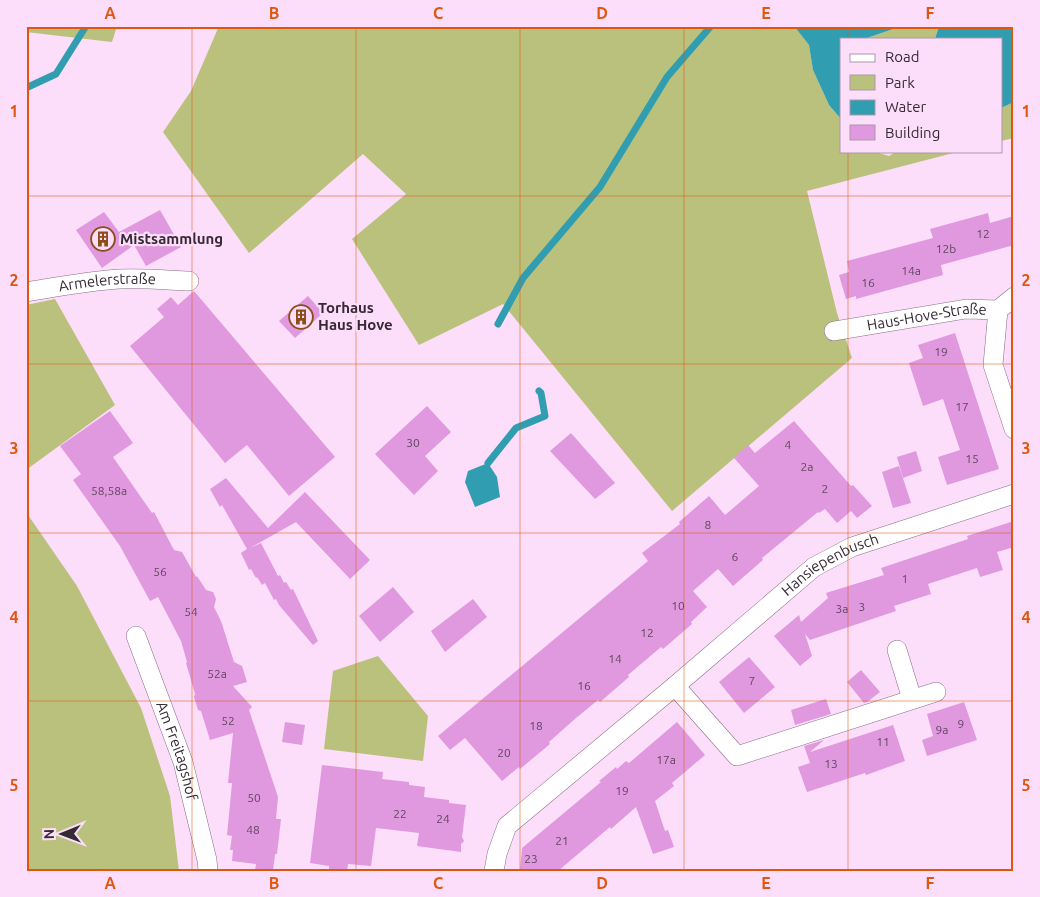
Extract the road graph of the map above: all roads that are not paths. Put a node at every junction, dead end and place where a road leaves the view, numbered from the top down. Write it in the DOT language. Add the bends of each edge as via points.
graph roads {
  1 [pos="189,281"];
  2 [pos="26,292"];
  3 [pos="1014,297"];
  4 [pos="998,310"];
  5 [pos="834,331"];
  6 [pos="1014,429"];
  7 [pos="1014,494"];
  8 [pos="136,636"];
  9 [pos="897,650"];
  10 [pos="675,686"];
  11 [pos="936,692"];
  12 [pos="912,699"];
  13 [pos="208,871"];
  14 [pos="494,871"];
  1 -- 2 [label="street, Armelerstraße" via="118,279"];
  3 -- 4 [label="street, Haus-Hove-Straße"];
  4 -- 5 [label="street, Haus-Hove-Straße" via="966,308"];
  4 -- 6 [label="street" via="993,365"];
  7 -- 10 [label="street, Hansiepenbusch" via="852,547 814,568"];
  8 -- 13 [label="street, Am Freitagshof" via="183,762"];
  9 -- 12 [label="street"];
  10 -- 12 [label="street" via="737,756"];
  10 -- 14 [label="street, Hansiepenbusch" via="507,826 496,854"];
  11 -- 12 [label="street"];
}
